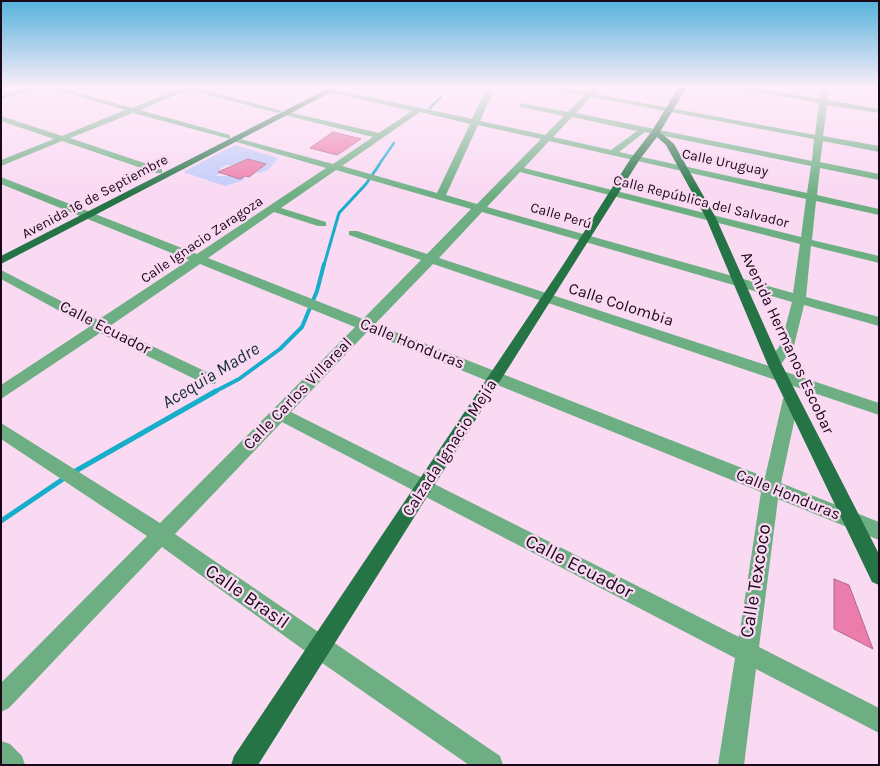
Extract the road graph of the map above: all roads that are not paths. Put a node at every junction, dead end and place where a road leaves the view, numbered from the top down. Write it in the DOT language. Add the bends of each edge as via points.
graph roads {
  1 [pos="19,124"];
  2 [pos="98,124"];
  3 [pos="181,124"];
  4 [pos="260,124"];
  5 [pos="331,124"];
  6 [pos="402,124"];
  7 [pos="476,124"];
  8 [pos="485,124"];
  9 [pos="561,124"];
  10 [pos="616,124"];
  11 [pos="656,124"];
  12 [pos="745,124"];
  13 [pos="821,124"];
  14 [pos="650,131"];
  15 [pos="381,136"];
  16 [pos="63,138"];
  17 [pos="231,138"];
  18 [pos="548,138"];
  19 [pos="819,138"];
  20 [pos="879,149"];
  21 [pos="612,153"];
  22 [pos="636,158"];
  23 [pos="1,163"];
  24 [pos="816,164"];
  25 [pos="335,168"];
  26 [pos="681,168"];
  27 [pos="516,169"];
  28 [pos="159,171"];
  29 [pos="879,177"];
  30 [pos="1,180"];
  31 [pos="614,194"];
  32 [pos="440,197"];
  33 [pos="812,197"];
  34 [pos="478,208"];
  35 [pos="274,209"];
  36 [pos="85,212"];
  37 [pos="879,212"];
  38 [pos="711,218"];
  39 [pos="322,224"];
  40 [pos="354,233"];
  41 [pos="586,239"];
  42 [pos="807,242"];
  43 [pos="1,251"];
  44 [pos="200,259"];
  45 [pos="429,259"];
  46 [pos="879,260"];
  47 [pos="1,261"];
  48 [pos="1,274"];
  49 [pos="739,283"];
  50 [pos="546,299"];
  51 [pos="800,299"];
  52 [pos="879,322"];
  53 [pos="365,325"];
  54 [pos="100,327"];
  55 [pos="774,362"];
  56 [pos="780,376"];
  57 [pos="496,378"];
  58 [pos="210,380"];
  59 [pos="1,394"];
  60 [pos="791,399"];
  61 [pos="879,409"];
  62 [pos="279,413"];
  63 [pos="1,430"];
  64 [pos="425,486"];
  65 [pos="770,488"];
  66 [pos="853,521"];
  67 [pos="879,531"];
  68 [pos="161,536"];
  69 [pos="879,575"];
  70 [pos="320,648"];
  71 [pos="746,652"];
  72 [pos="1,700"];
  73 [pos="879,721"];
  74 [pos="1,753"];
  75 [pos="13,765"];
  76 [pos="243,765"];
  77 [pos="492,765"];
  78 [pos="732,765"];
  1 -- 16 [label="street"];
  2 -- 16 [label="street"];
  3 -- 17 [label="street, Calle Perú"];
  4 -- 17 [label="main road, Avenida 16 de Septiembre"];
  5 -- 15 [label="street"];
  6 -- 15 [label="street, Calle Ignacio Zaragoza"];
  7 -- 32 [label="street"];
  8 -- 18 [label="street, Calle Uruguay"];
  9 -- 18 [label="street, Calle Carlos Villareal"];
  10 -- 14 [label="street"];
  11 -- 14 [label="main road, Calzada Ignacio Mejía"];
  12 -- 19 [label="street"];
  13 -- 19 [label="street"];
  14 -- 21 [label="street"];
  14 -- 22 [label="main road, Calzada Ignacio Mejía"];
  14 -- 24 [label="street"];
  14 -- 26 [label="main road, Avenida Hermanos Escobar" via="670,144"];
  15 -- 25 [label="street, Calle Ignacio Zaragoza"];
  16 -- 23 [label="street"];
  16 -- 28 [label="street"];
  17 -- 25 [label="street, Calle Perú"];
  17 -- 28 [label="main road, Avenida 16 de Septiembre"];
  17 -- 36 [label="main road, Avenida 16 de Septiembre"];
  18 -- 21 [label="street, Calle Uruguay"];
  18 -- 27 [label="street, Calle Carlos Villareal"];
  19 -- 20 [label="street"];
  19 -- 24 [label="street"];
  21 -- 22 [label="street, Calle Uruguay"];
  22 -- 26 [label="street, Calle Uruguay"];
  22 -- 31 [label="main road, Calzada Ignacio Mejía"];
  24 -- 29 [label="street"];
  24 -- 33 [label="street"];
  25 -- 32 [label="street, Calle Perú"];
  25 -- 35 [label="street, Calle Ignacio Zaragoza"];
  26 -- 33 [label="street, Calle Uruguay"];
  26 -- 38 [label="main road, Avenida Hermanos Escobar"];
  27 -- 31 [label="street, Calle República del Salvador"];
  27 -- 34 [label="street, Calle Carlos Villareal"];
  28 -- 36 [label="main road, Avenida 16 de Septiembre"];
  30 -- 36 [label="street, Calle Honduras"];
  31 -- 38 [label="street, Calle República del Salvador"];
  31 -- 41 [label="main road, Calzada Ignacio Mejía"];
  32 -- 34 [label="street, Calle Perú"];
  33 -- 37 [label="street, Calle Uruguay"];
  33 -- 42 [label="street"];
  34 -- 41 [label="street, Calle Perú"];
  34 -- 45 [label="street, Calle Carlos Villareal"];
  35 -- 39 [label="street"];
  35 -- 44 [label="street, Calle Ignacio Zaragoza"];
  36 -- 43 [label="main road, Avenida 16 de Septiembre"];
  36 -- 44 [label="street, Calle Honduras"];
  36 -- 47 [label="main road, Avenida 16 de Septiembre"];
  38 -- 42 [label="street, Calle República del Salvador"];
  38 -- 49 [label="main road, Avenida Hermanos Escobar"];
  40 -- 45 [label="street, Calle Colombia"];
  41 -- 49 [label="street, Calle Perú"];
  41 -- 50 [label="main road, Calzada Ignacio Mejía"];
  42 -- 46 [label="street, Calle República del Salvador"];
  42 -- 51 [label="street"];
  44 -- 53 [label="street, Calle Honduras"];
  44 -- 54 [label="street, Calle Ignacio Zaragoza"];
  45 -- 50 [label="street, Calle Colombia"];
  45 -- 53 [label="street, Calle Carlos Villareal"];
  48 -- 54 [label="street, Calle Ecuador"];
  49 -- 51 [label="street, Calle Perú"];
  49 -- 55 [label="main road, Avenida Hermanos Escobar"];
  50 -- 56 [label="street, Calle Colombia"];
  50 -- 57 [label="main road, Calzada Ignacio Mejía"];
  51 -- 52 [label="street, Calle Perú"];
  51 -- 55 [label="street" via="787,346"];
  53 -- 57 [label="street, Calle Honduras"];
  53 -- 62 [label="street, Calle Carlos Villareal"];
  54 -- 58 [label="street, Calle Ecuador"];
  54 -- 59 [label="street, Calle Ignacio Zaragoza"];
  55 -- 56 [label="main road, Avenida Hermanos Escobar"];
  56 -- 60 [label="main road, Avenida Hermanos Escobar"];
  56 -- 61 [label="street, Calle Colombia"];
  57 -- 64 [label="main road, Calzada Ignacio Mejía"];
  57 -- 65 [label="street, Calle Honduras"];
  60 -- 65 [label="street, Calle Texcoco"];
  60 -- 66 [label="main road, Avenida Hermanos Escobar"];
  62 -- 64 [label="street, Calle Ecuador"];
  62 -- 68 [label="street, Calle Carlos Villareal"];
  63 -- 68 [label="street, Calle Brasil"];
  64 -- 70 [label="main road, Calzada Ignacio Mejía"];
  64 -- 71 [label="street, Calle Ecuador"];
  65 -- 66 [label="street, Calle Honduras"];
  65 -- 71 [label="street, Calle Texcoco"];
  66 -- 67 [label="street, Calle Honduras"];
  66 -- 69 [label="main road, Avenida Hermanos Escobar"];
  68 -- 70 [label="street, Calle Brasil"];
  68 -- 72 [label="street, Calle Carlos Villareal"];
  70 -- 76 [label="main road, Calzada Ignacio Mejía"];
  70 -- 77 [label="street, Calle Brasil"];
  71 -- 73 [label="street, Calle Ecuador"];
  71 -- 78 [label="street, Calle Texcoco"];
  74 -- 75 [label="street"];
}
